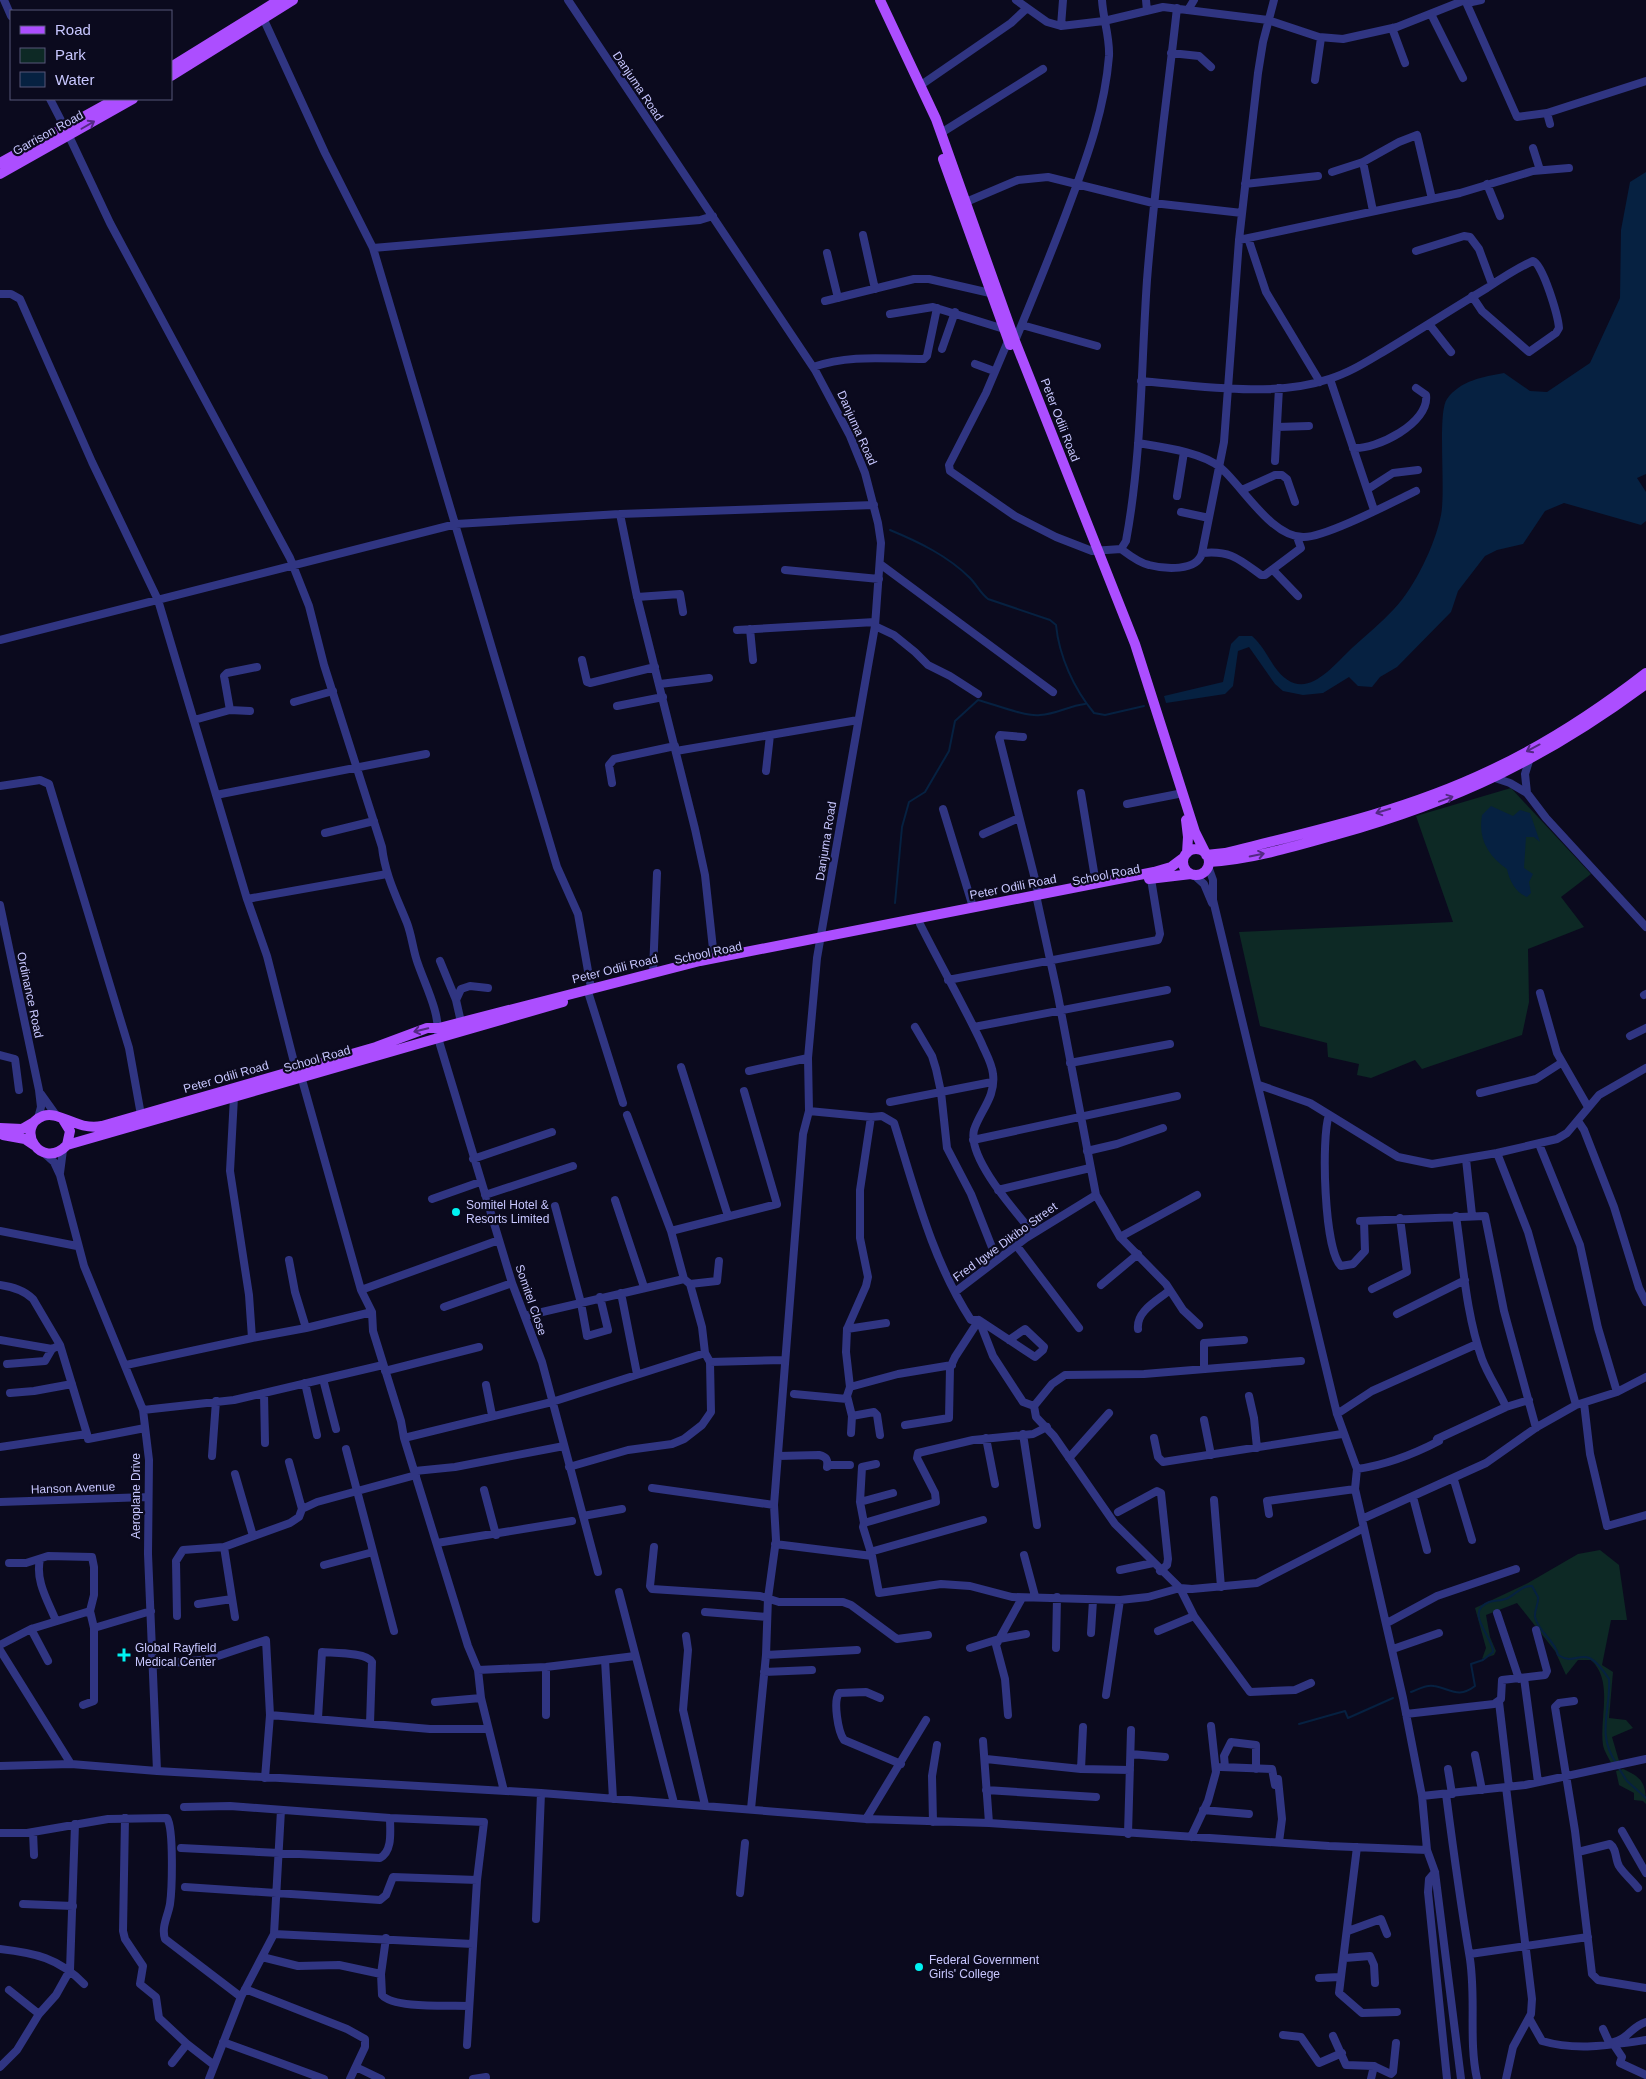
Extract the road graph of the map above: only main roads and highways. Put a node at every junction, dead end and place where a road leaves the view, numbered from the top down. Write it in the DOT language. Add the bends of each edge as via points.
graph roads {
  1 [pos="278,0"];
  2 [pos="293,0"];
  3 [pos="874,0"];
  4 [pos="880,0"];
  5 [pos="172,66"];
  6 [pos="172,75"];
  7 [pos="115,100"];
  8 [pos="131,100"];
  9 [pos="67,132"];
  10 [pos="0,163"];
  11 [pos="0,174"];
  12 [pos="1012,341"];
  13 [pos="1096,552"];
  14 [pos="1646,673"];
  15 [pos="1646,684"];
  16 [pos="1185,856"];
  17 [pos="1207,859"];
  18 [pos="1192,874"];
  19 [pos="1038,897"];
  20 [pos="822,940"];
  21 [pos="590,991"];
  22 [pos="438,1033"];
  23 [pos="299,1073"];
  24 [pos="59,1116"];
  25 [pos="37,1120"];
  26 [pos="0,1128"];
  27 [pos="0,1135"];
  28 [pos="34,1146"];
  29 [pos="65,1147"];
  1 -- 5 [label="main road"];
  2 -- 6 [label="main road"];
  3 -- 12 [label="main road, Peter Odili Road" via="922,101 990,292"];
  4 -- 12 [label="main road, Peter Odili Road" via="941,133"];
  7 -- 9 [label="main road, Garrison Road"];
  9 -- 8 [label="main road, Garrison Road, one-way"];
  9 -- 10 [label="main road, Garrison Road"];
  9 -- 11 [label="main road, Garrison Road"];
  12 -- 13 [label="main road, Peter Odili Road"];
  13 -- 16 [label="main road, Peter Odili Road" via="1178,794 1188,831"];
  13 -- 17 [label="main road, Peter Odili Road" via="1141,661 1194,832"];
  14 -- 17 [label="main road, one-way" via="1574,725 1457,785 1342,824"];
  17 -- 15 [label="main road, one-way" via="1244,858 1290,848 1444,799 1529,761 1607,713"];
  16 -- 17 [label="main road" via="1195,849"];
  16 -- 18 [label="main road" via="1184,867"];
  16 -- 19 [label="main road, Peter Odili Road" via="1164,869"];
  17 -- 18 [label="main road" via="1202,873"];
  18 -- 19 [label="main road, School Road"];
  19 -- 20 [label="main road, Peter Odili Road" via="973,907"];
  19 -- 20 [label="main road, School Road" via="920,924"];
  20 -- 21 [label="main road, School Road"];
  20 -- 21 [label="main road, Peter Odili Road" via="714,958"];
  21 -- 22 [label="main road, School Road"];
  21 -- 22 [label="main road, Peter Odili Road" via="462,1022"];
  22 -- 23 [label="main road, School Road"];
  23 -- 24 [label="main road, Peter Odili Road" via="89,1128 77,1126"];
  23 -- 29 [label="main road, School Road" via="234,1097"];
  24 -- 25 [label="main road" via="50,1114"];
  24 -- 29 [label="main road" via="70,1131"];
  25 -- 26 [label="main road" via="22,1129"];
  25 -- 28 [label="main road" via="30,1136"];
  27 -- 28 [label="main road" via="25,1139"];
  28 -- 29 [label="main road" via="44,1153 57,1153"];
}
